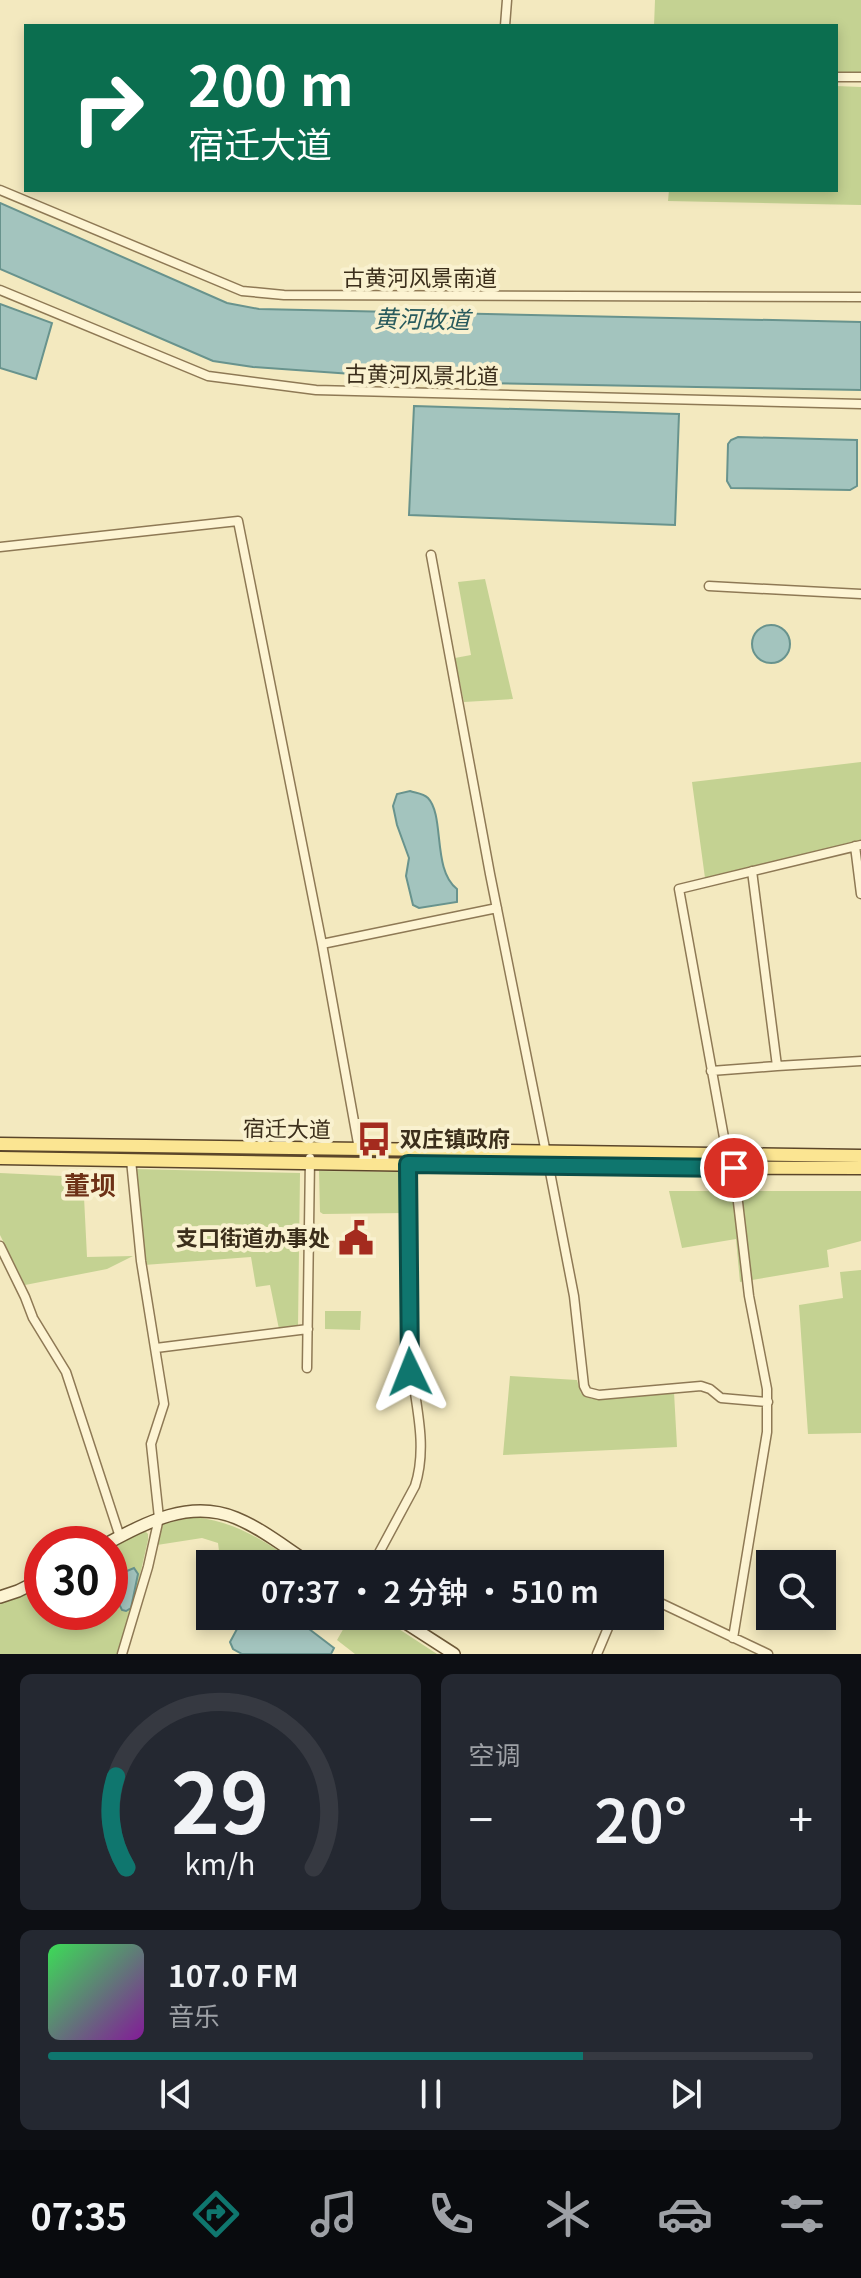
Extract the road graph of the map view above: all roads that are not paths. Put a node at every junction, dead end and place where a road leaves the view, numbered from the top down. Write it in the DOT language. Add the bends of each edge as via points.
graph roads {
  1 [pos="507,0"];
  2 [pos="505,24"];
  3 [pos="838,77"];
  4 [pos="861,77"];
  5 [pos="0,190"];
  6 [pos="0,290"];
  7 [pos="861,297"];
  8 [pos="861,404"];
  9 [pos="0,547"];
  10 [pos="431,555"];
  11 [pos="709,586"];
  12 [pos="861,594"];
  13 [pos="858,845"];
  14 [pos="752,871"];
  15 [pos="861,894"];
  16 [pos="497,908"];
  17 [pos="322,944"];
  18 [pos="861,1061"];
  19 [pos="777,1066"];
  20 [pos="711,1071"];
  21 [pos="0,1144"];
  22 [pos="359,1149"];
  23 [pos="546,1153"];
  24 [pos="727,1154"];
  25 [pos="310,1156"];
  26 [pos="861,1156"];
  27 [pos="0,1158"];
  28 [pos="131,1160"];
  29 [pos="408,1164"];
  30 [pos="549,1167"];
  31 [pos="734,1168"];
  32 [pos="861,1168"];
  33 [pos="0,1246"];
  34 [pos="308,1329"];
  35 [pos="156,1348"];
  36 [pos="307,1368"];
  37 [pos="768,1402"];
  38 [pos="159,1518"];
  39 [pos="116,1526"];
  40 [pos="128,1533"];
  41 [pos="288,1550"];
  42 [pos="381,1550"];
  43 [pos="24,1588"];
  44 [pos="0,1597"];
  45 [pos="664,1605"];
  46 [pos="417,1630"];
  47 [pos="607,1630"];
  48 [pos="733,1638"];
  49 [pos="122,1654"];
  50 [pos="454,1654"];
  51 [pos="597,1654"];
  52 [pos="768,1654"];
  1 -- 2 [label="street"];
  3 -- 4 [label="street"];
  5 -- 7 [label="street, 古黄河风景南道" via="242,291"];
  6 -- 8 [label="street, 古黄河风景北道" via="208,376 301,388"];
  9 -- 17 [label="street" via="238,521"];
  10 -- 16 [label="street"];
  11 -- 12 [label="street"];
  13 -- 14 [label="street"];
  13 -- 15 [label="street"];
  14 -- 19 [label="street"];
  14 -- 20 [label="street" via="679,889"];
  16 -- 17 [label="street"];
  16 -- 23 [label="street"];
  17 -- 22 [label="street"];
  18 -- 19 [label="street"];
  19 -- 20 [label="street"];
  20 -- 24 [label="street"];
  21 -- 25 [label="main road, 宿迁大道"];
  22 -- 23 [label="main road, 宿迁大道"];
  22 -- 25 [label="main road, 宿迁大道"];
  23 -- 24 [label="main road, 宿迁大道"];
  24 -- 26 [label="main road, 宿迁大道"];
  25 -- 28 [label="main road, 宿迁大道"];
  25 -- 29 [label="main road, 宿迁大道"];
  25 -- 34 [label="street"];
  27 -- 28 [label="main road, 宿迁大道"];
  28 -- 35 [label="street"];
  29 -- 30 [label="main road, 宿迁大道"];
  29 -- 42 [label="street" via="410,1375 417,1391 419,1475"];
  30 -- 31 [label="main road, 宿迁大道"];
  30 -- 37 [label="street" via="587,1392 701,1386 721,1398"];
  31 -- 32 [label="main road, 宿迁大道"];
  31 -- 37 [label="street"];
  33 -- 39 [label="street" via="33,1318 66,1372"];
  34 -- 35 [label="street"];
  34 -- 36 [label="street"];
  35 -- 38 [label="street" via="164,1404 151,1444"];
  37 -- 48 [label="street"];
  38 -- 40 [label="main road"];
  38 -- 41 [label="main road" via="196,1510 222,1514"];
  38 -- 49 [label="street"];
  43 -- 44 [label="main road"];
  45 -- 48 [label="street"];
  46 -- 50 [label="main road"];
  47 -- 51 [label="street"];
  48 -- 52 [label="street"];
}
